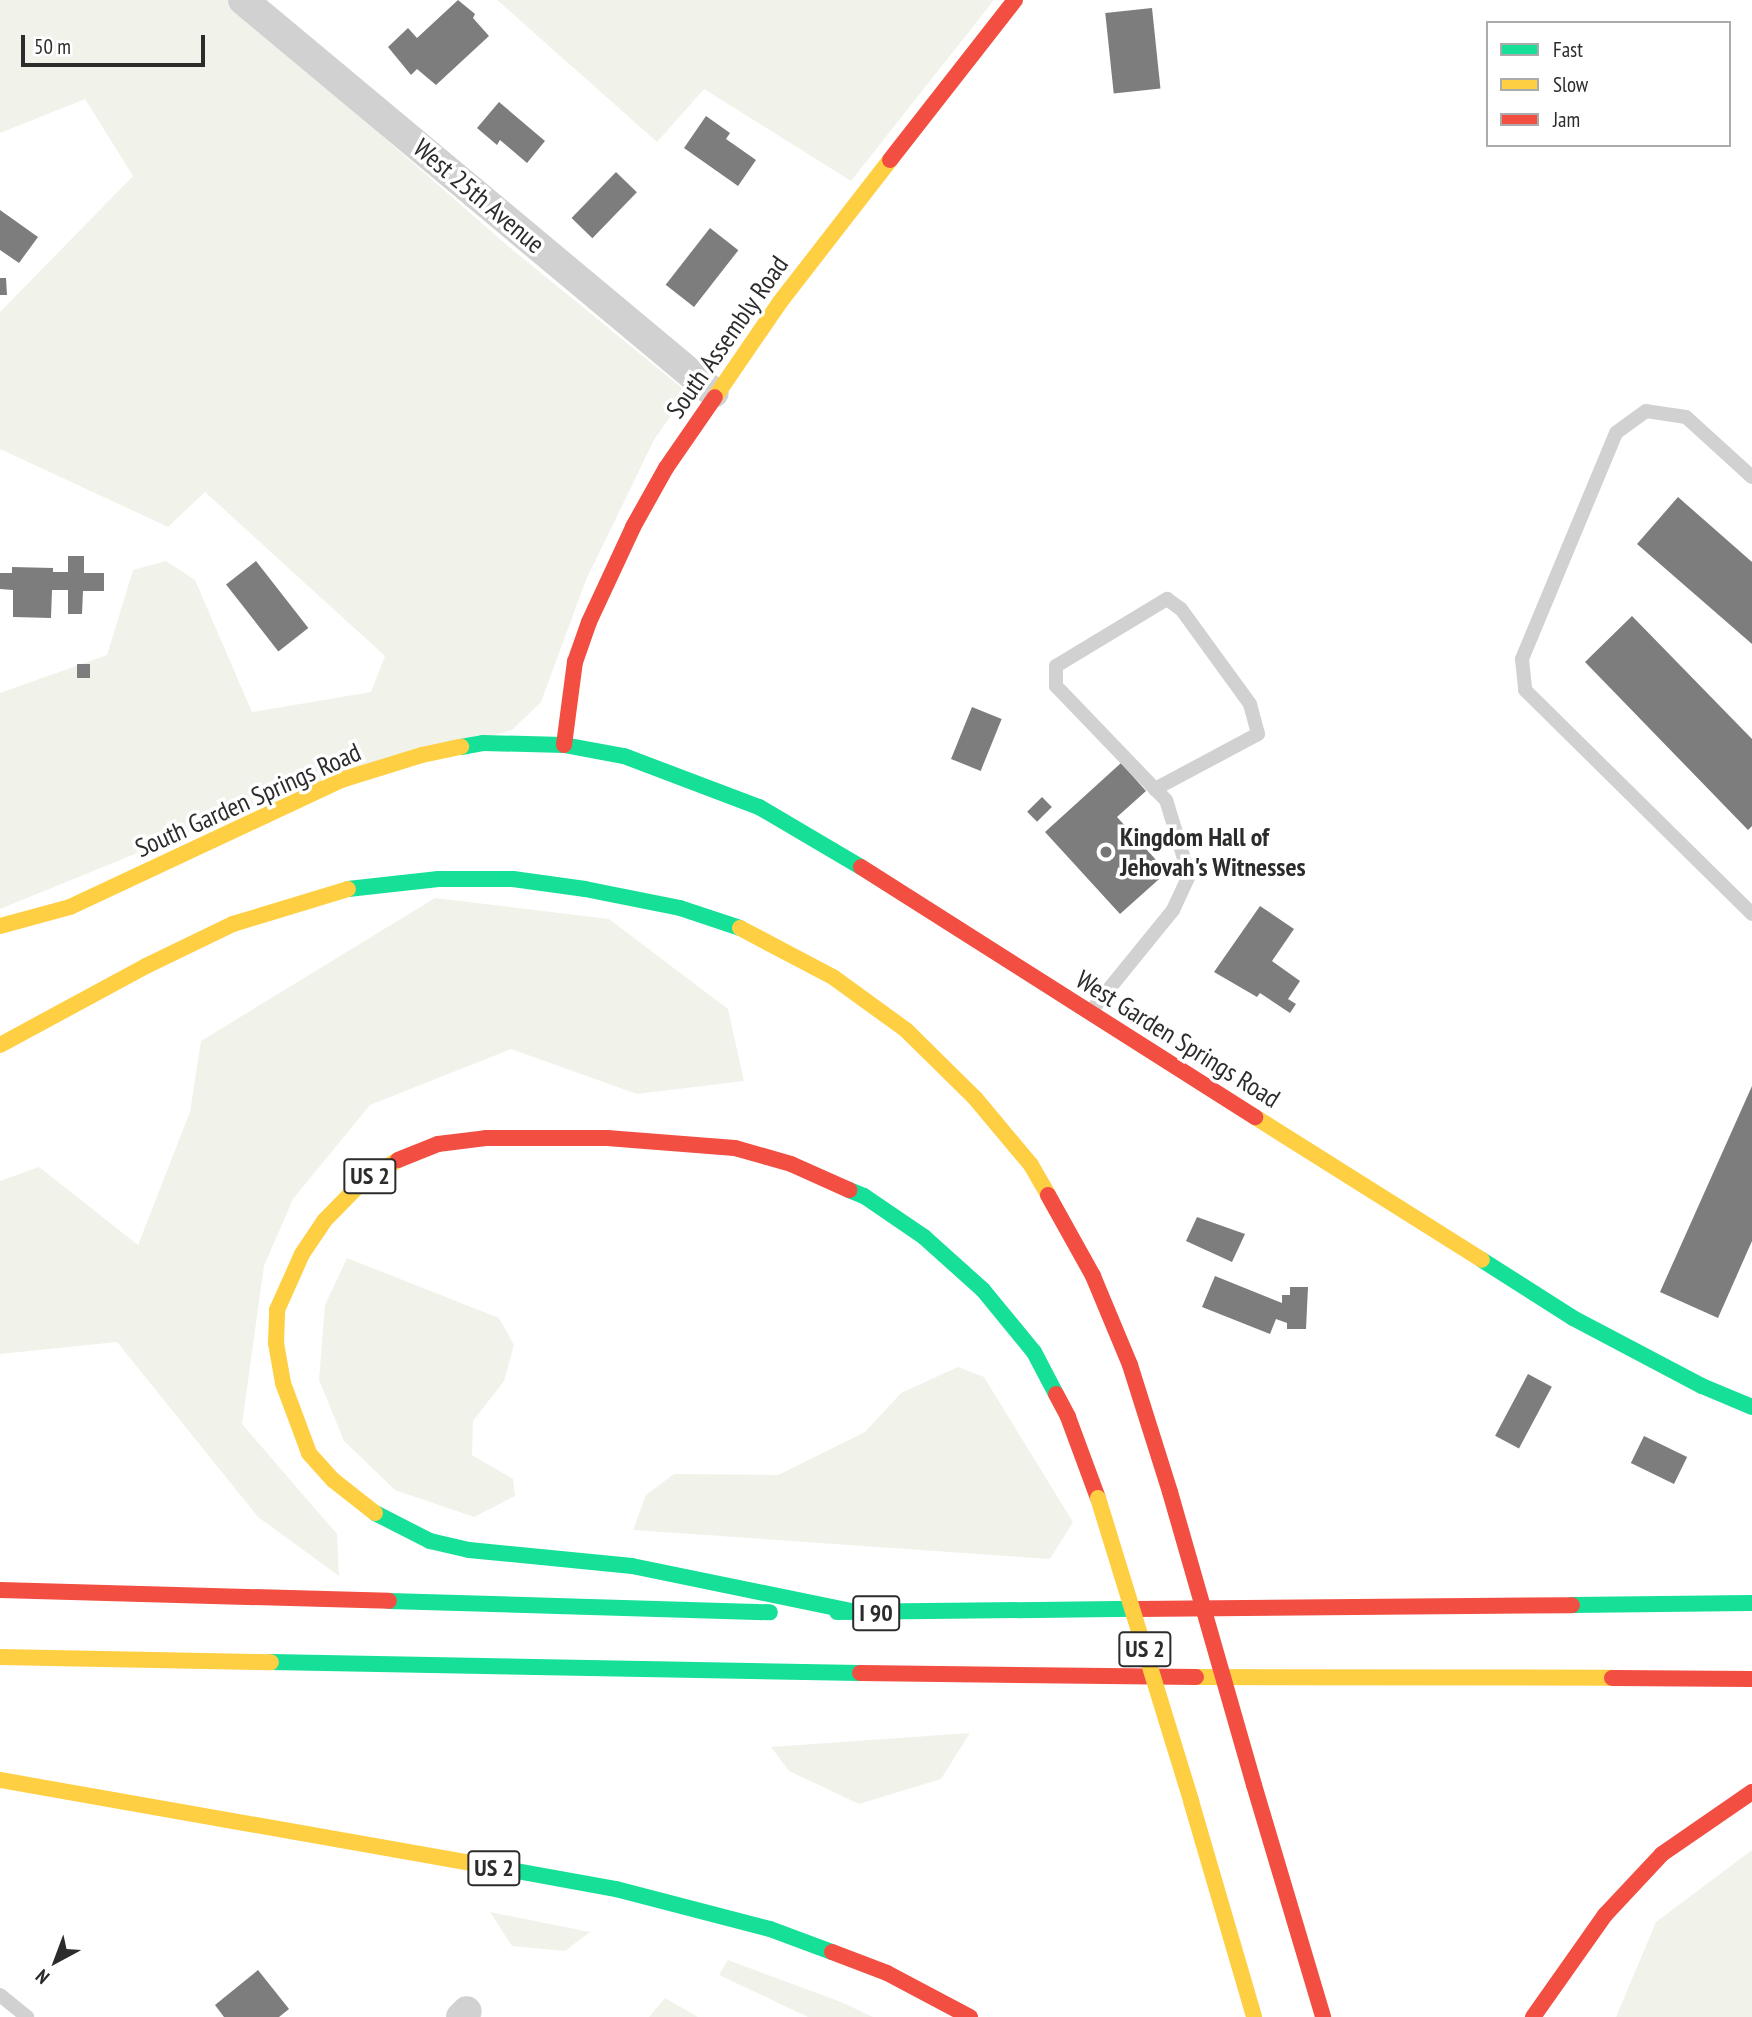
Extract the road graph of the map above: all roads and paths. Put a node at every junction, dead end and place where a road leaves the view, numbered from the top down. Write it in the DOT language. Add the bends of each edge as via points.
graph roads {
  1 [pos="243,0"];
  2 [pos="1015,0"];
  3 [pos="714,394"];
  4 [pos="1752,477"];
  5 [pos="564,745"];
  6 [pos="1155,789"];
  7 [pos="1752,914"];
  8 [pos="0,926"];
  9 [pos="1091,1012"];
  10 [pos="0,1045"];
  11 [pos="1747,1400"];
  12 [pos="0,1590"];
  13 [pos="1752,1603"];
  14 [pos="861,1613"];
  15 [pos="0,1657"];
  16 [pos="1752,1679"];
  17 [pos="0,1780"];
  18 [pos="1752,1792"];
  19 [pos="1,1997"];
  20 [pos="27,2017"];
  21 [pos="970,2017"];
  22 [pos="1254,2017"];
  23 [pos="1323,2017"];
  24 [pos="1533,2017"];
  1 -- 3 [label="street, West 25th Avenue"];
  2 -- 3 [label="main road, South Assembly Road" via="914,126"];
  3 -- 5 [label="main road, South Assembly Road" via="666,468 607,579 575,662"];
  4 -- 7 [label="lane" via="1686,417 1646,411 1616,433 1522,659 1525,690"];
  5 -- 8 [label="main road, South Garden Springs Road" via="483,743 422,755 341,780 70,907"];
  5 -- 9 [label="main road, West Garden Springs Road" via="624,757 759,807"];
  6 -- 6 [label="lane" via="1055,686 1056,667 1167,599 1181,608 1250,704 1258,734"];
  6 -- 9 [label="lane" via="1166,800 1189,875 1173,910"];
  9 -- 11 [label="main road, West Garden Springs Road" via="1573,1318 1702,1386"];
  10 -- 23 [label="main road, US 2, bridge" via="233,924 359,886 438,879 513,879 680,908 751,932 833,977 906,1030 975,1098 1031,1165 1093,1276 1130,1365 1170,1492"];
  12 -- 14 [label="main road, I 90"];
  13 -- 14 [label="main road, I 90"];
  14 -- 22 [label="main road, US 2, bridge" via="632,1566 470,1550 430,1541 366,1508 309,1453 283,1383 276,1343 277,1310 302,1254 324,1221 362,1182 402,1157 438,1144 486,1138 607,1138 735,1149 792,1164 864,1196 924,1237 983,1290 1034,1352 1069,1417 1098,1498"];
  15 -- 16 [label="main road" via="1029,1676"];
  17 -- 21 [label="main road, US 2" via="616,1889 770,1929 887,1973"];
  18 -- 24 [label="main road" via="1662,1854 1605,1915"];
  19 -- 20 [label="lane"];
}
